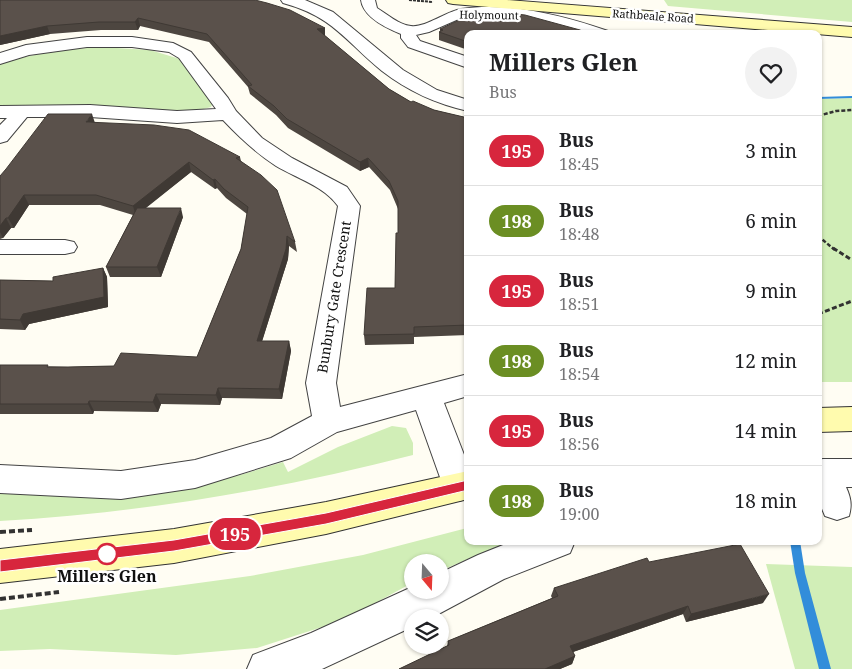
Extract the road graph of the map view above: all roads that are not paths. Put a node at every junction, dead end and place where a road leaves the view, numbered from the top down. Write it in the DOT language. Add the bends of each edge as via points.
graph roads {
  1 [pos="288,0"];
  2 [pos="368,0"];
  3 [pos="454,0"];
  4 [pos="588,30"];
  5 [pos="408,31"];
  6 [pos="852,32"];
  7 [pos="0,59"];
  8 [pos="464,61"];
  9 [pos="464,105"];
  10 [pos="0,112"];
  11 [pos="21,112"];
  12 [pos="228,114"];
  13 [pos="0,137"];
  14 [pos="0,247"];
  15 [pos="65,247"];
  16 [pos="464,386"];
  17 [pos="427,397"];
  18 [pos="852,419"];
  19 [pos="822,420"];
  20 [pos="328,422"];
  21 [pos="831,473"];
  22 [pos="0,479"];
  23 [pos="463,486"];
  24 [pos="837,505"];
  25 [pos="547,545"];
  26 [pos="0,566"];
  27 [pos="267,669"];
  1 -- 9 [label="street" via="330,14 378,59 423,91"];
  2 -- 5 [label="street" via="372,11"];
  3 -- 6 [label="main road, Rathbeale Road"];
  4 -- 5 [label="street, Holymount" via="548,18 467,13"];
  5 -- 8 [label="street" via="414,44"];
  7 -- 12 [label="street, Bunbury Gate Crescent" via="26,50 88,42 132,42 172,48 185,55"];
  10 -- 11 [label="street"];
  11 -- 12 [label="street" via="90,111 177,117"];
  11 -- 13 [label="street"];
  12 -- 20 [label="street, Bunbury Gate Crescent" via="255,142 339,192 349,206 321,383"];
  14 -- 15 [label="street"];
  16 -- 17 [label="street"];
  17 -- 20 [label="street"];
  17 -- 23 [label="street"];
  18 -- 19 [label="main road"];
  20 -- 22 [label="street" via="280,450 195,474 122,485"];
  21 -- 24 [label="street"];
  23 -- 26 [label="main road" via="326,518 174,546"];
  25 -- 27 [label="street" via="491,567 315,652"];
}
